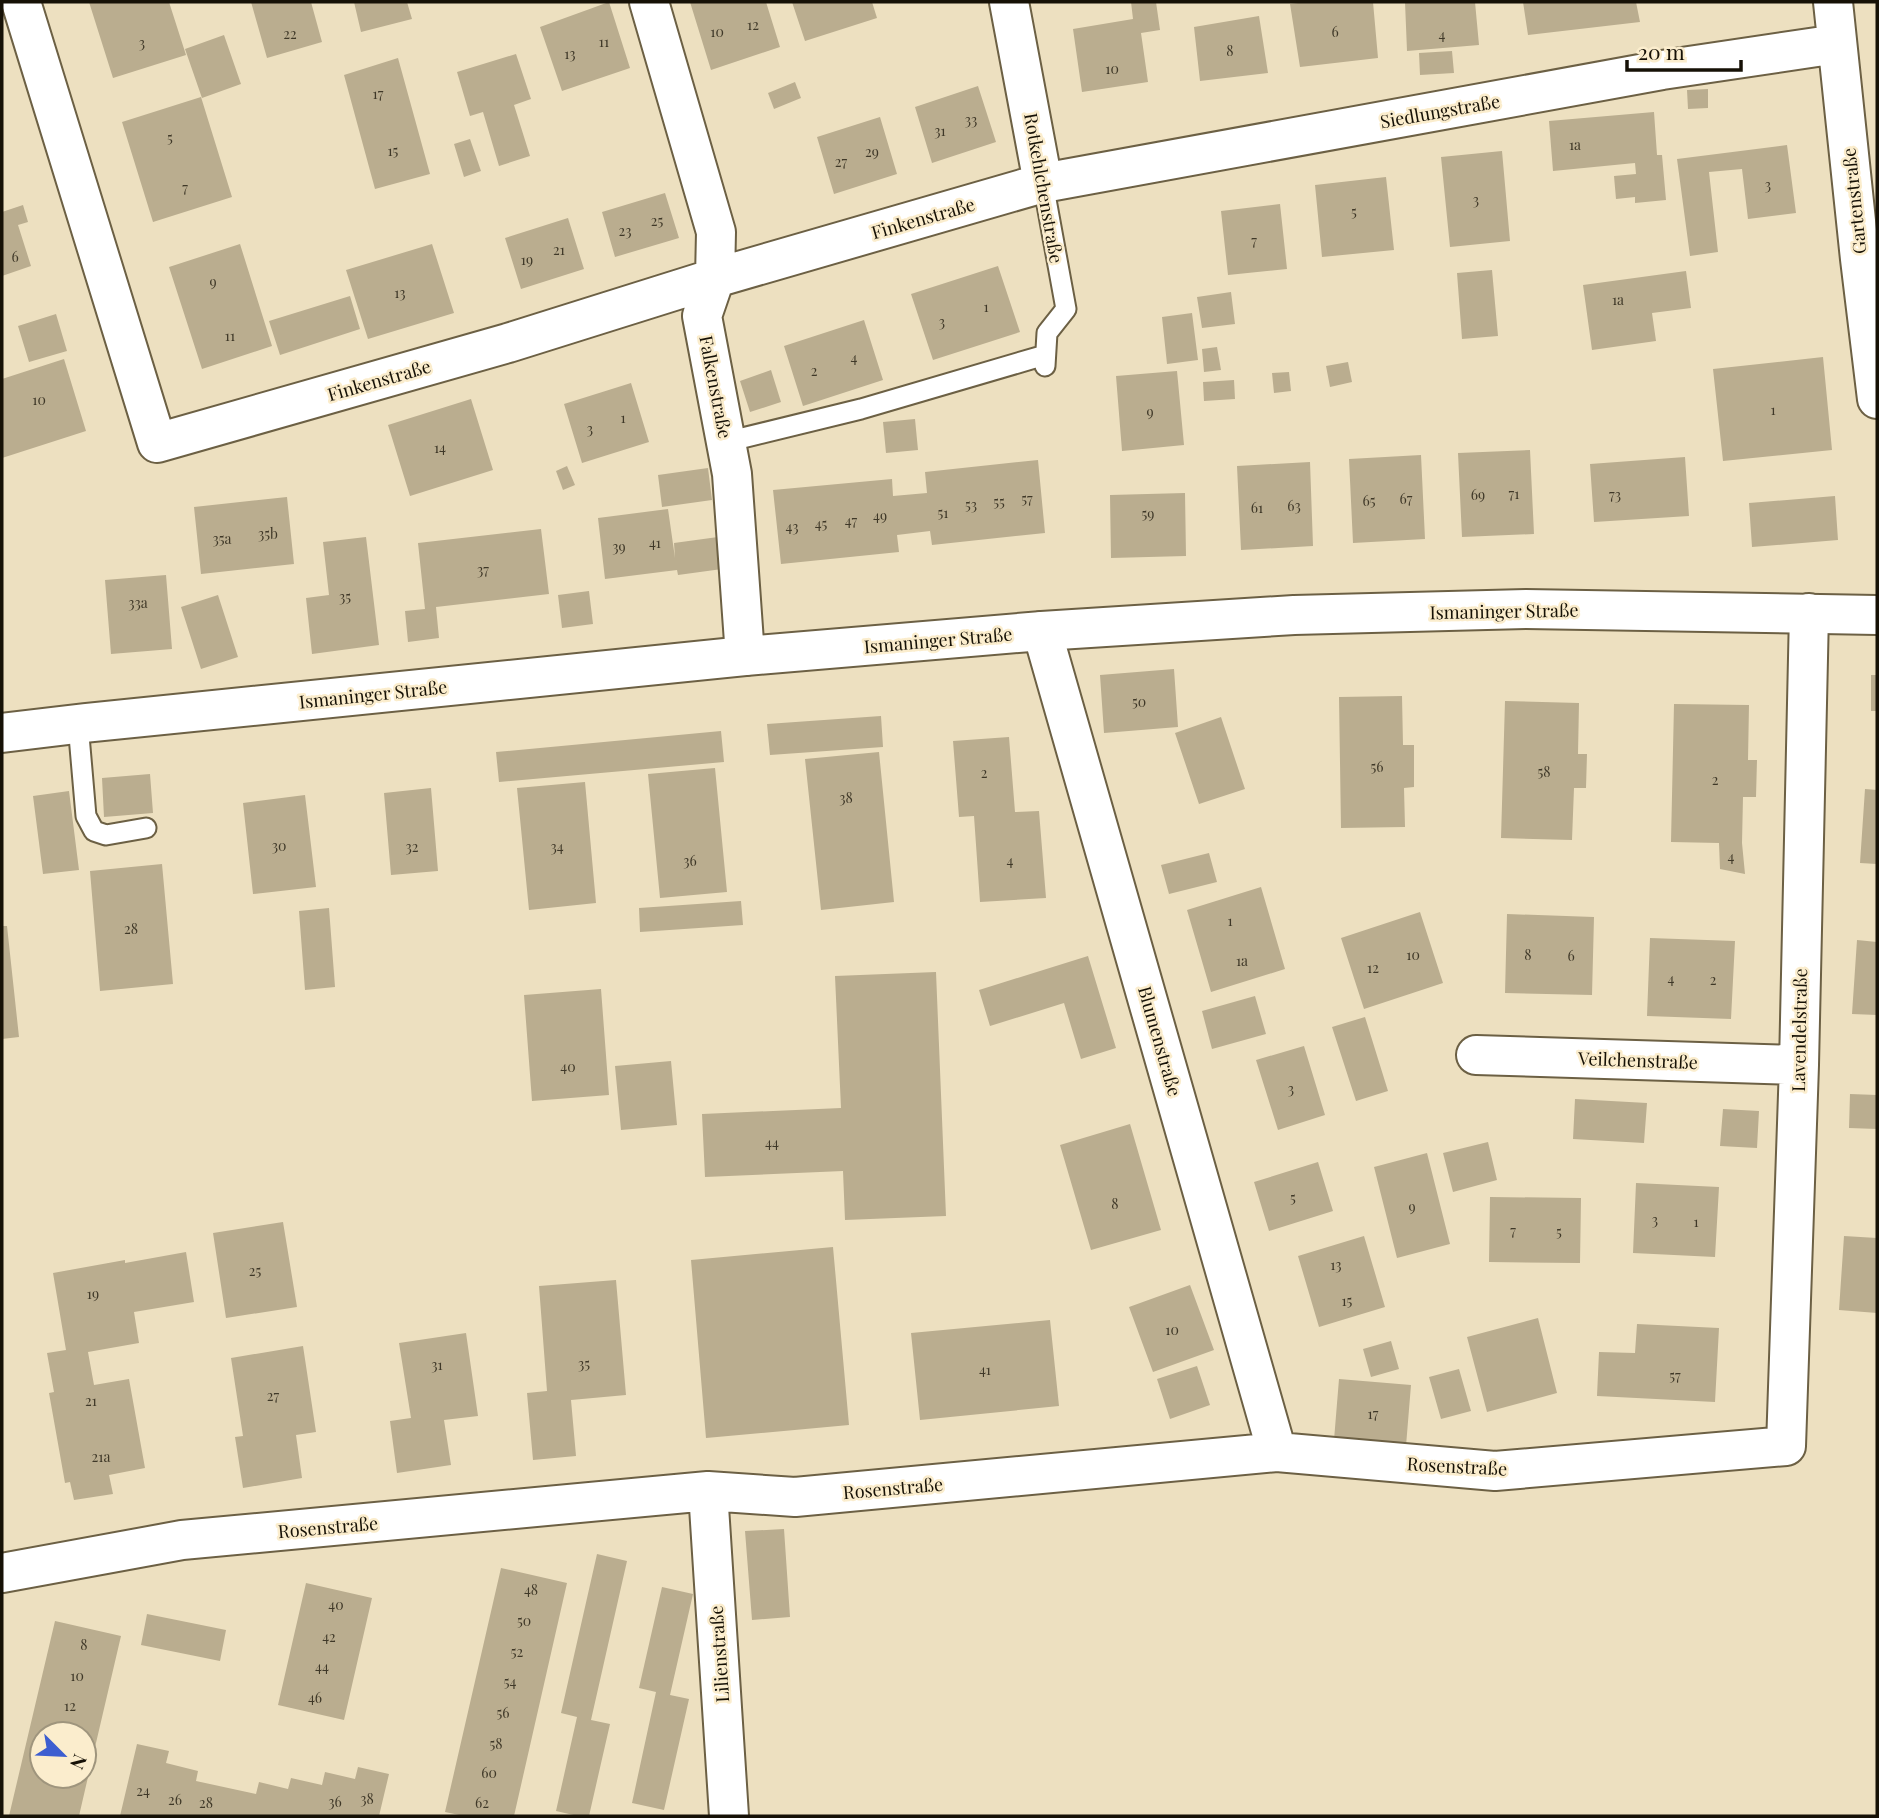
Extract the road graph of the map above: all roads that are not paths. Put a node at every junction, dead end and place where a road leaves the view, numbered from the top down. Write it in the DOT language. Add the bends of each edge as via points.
graph roads {
  1 [pos="21,2"];
  2 [pos="649,2"];
  3 [pos="1009,2"];
  4 [pos="1833,2"];
  5 [pos="1837,44"];
  6 [pos="1044,183"];
  7 [pos="1868,258"];
  8 [pos="715,278"];
  9 [pos="1877,399"];
  10 [pos="726,442"];
  11 [pos="1809,613"];
  12 [pos="1877,615"];
  13 [pos="1042,631"];
  14 [pos="745,656"];
  15 [pos="78,724"];
  16 [pos="2,733"];
  17 [pos="146,828"];
  18 [pos="1476,1055"];
  19 [pos="1799,1065"];
  20 [pos="1786,1446"];
  21 [pos="1277,1452"];
  22 [pos="708,1491"];
  23 [pos="2,1573"];
  24 [pos="729,1816"];
  1 -- 8 [label="street, Finkenstraße" via="157,443 508,343"];
  2 -- 8 [label="street, Falkenstraße" via="716,232"];
  3 -- 6 [label="street, Rotkehlchenstraße"];
  4 -- 5 [label="street, Gartenstraße"];
  5 -- 6 [label="street, Siedlungstraße" via="1662,70"];
  5 -- 7 [label="street, Gartenstraße"];
  6 -- 8 [label="street, Finkenstraße"];
  6 -- 10 [label="lane, Rotkehlchenstraße" via="1066,309 1047,332 1045,362"];
  7 -- 9 [label="street, Gartenstraße"];
  8 -- 10 [label="street, Falkenstraße" via="702,316"];
  10 -- 14 [label="street, Falkenstraße"];
  11 -- 12 [label="street, Ismaninger Straße"];
  11 -- 13 [label="street, Ismaninger Straße" via="1526,609 1294,615"];
  11 -- 19 [label="street, Lavendelstraße"];
  13 -- 14 [label="street, Ismaninger Straße"];
  13 -- 21 [label="street, Blumenstraße"];
  14 -- 15 [label="street, Ismaninger Straße"];
  15 -- 16 [label="street, Ismaninger Straße"];
  15 -- 17 [label="lane" via="86,816 94,831 106,835"];
  18 -- 19 [label="street, Veilchenstraße"];
  19 -- 20 [label="street, Lavendelstraße"];
  20 -- 21 [label="street, Rosenstraße" via="1494,1471"];
  21 -- 22 [label="street, Rosenstraße" via="795,1497"];
  22 -- 23 [label="street, Rosenstraße" via="182,1540"];
  22 -- 24 [label="street, Lilienstraße"];
}
